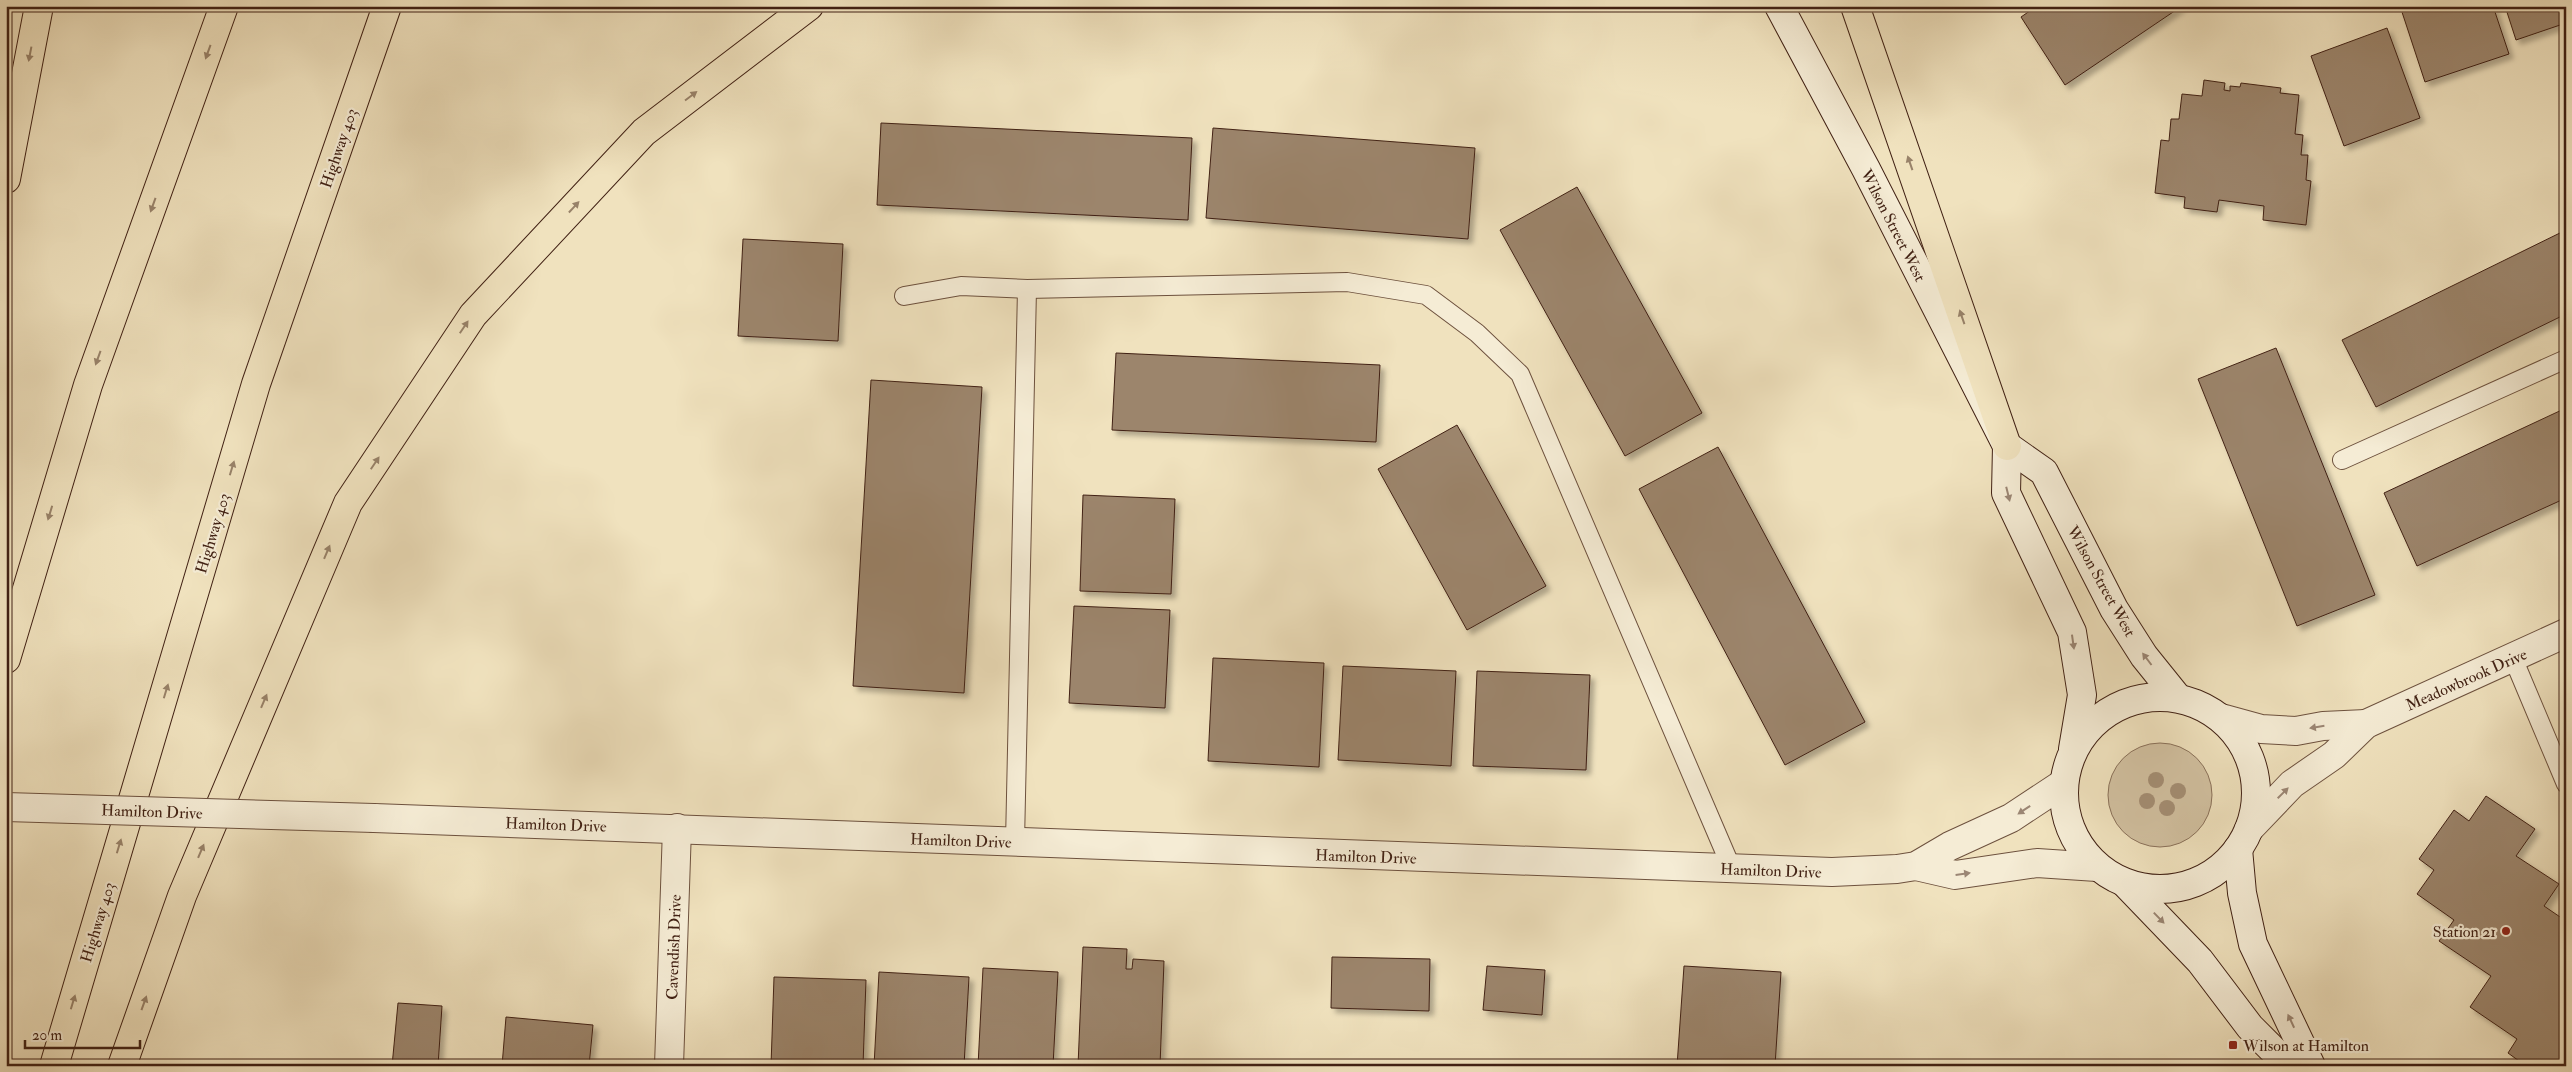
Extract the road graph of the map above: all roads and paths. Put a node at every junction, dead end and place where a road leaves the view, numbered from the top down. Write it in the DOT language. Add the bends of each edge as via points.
graph roads {
  1 [pos="39,6"];
  2 [pos="224,6"];
  3 [pos="387,6"];
  4 [pos="809,6"];
  5 [pos="1779,6"];
  6 [pos="1855,6"];
  7 [pos="6,179"];
  8 [pos="1027,289"];
  9 [pos="904,296"];
  10 [pos="2566,359"];
  11 [pos="2006,446"];
  12 [pos="2342,460"];
  13 [pos="2566,634"];
  14 [pos="2513,658"];
  15 [pos="6,659"];
  16 [pos="2177,697"];
  17 [pos="2221,718"];
  18 [pos="2366,724"];
  19 [pos="2074,749"];
  20 [pos="2064,783"];
  21 [pos="2566,784"];
  22 [pos="6,807"];
  23 [pos="677,828"];
  24 [pos="2243,839"];
  25 [pos="1015,842"];
  26 [pos="1916,866"];
  27 [pos="2097,867"];
  28 [pos="1732,869"];
  29 [pos="2125,883"];
  30 [pos="54,1066"];
  31 [pos="122,1066"];
  32 [pos="669,1066"];
  33 [pos="2289,1066"];
  34 [pos="2311,1066"];
  1 -- 7 [label="highway, one-way"];
  2 -- 15 [label="highway, one-way" via="88,385"];
  30 -- 3 [label="highway, Highway 403, one-way" via="256,384"];
  31 -- 4 [label="highway, one-way" via="182,896 348,503 479,308 644,132"];
  5 -- 11 [label="street, Wilson Street West" via="1866,169"];
  11 -- 6 [label="highway, one-way"];
  8 -- 9 [label="lane" via="961,286"];
  8 -- 25 [label="lane"];
  8 -- 28 [label="lane" via="1347,282 1426,295 1477,334 1520,374"];
  10 -- 12 [label="lane"];
  16 -- 11 [label="street, Wilson Street West, one-way" via="2144,656 2114,610 2044,472"];
  11 -- 19 [label="street, Wilson Street West, one-way" via="2006,493 2072,632 2082,695"];
  13 -- 14 [label="street, Meadowbrook Drive"];
  14 -- 18 [label="street, Meadowbrook Drive"];
  14 -- 21 [label="lane"];
  16 -- 17 [label="street" via="2200,704"];
  16 -- 19 [label="street" via="2146,697 2117,706 2092,724"];
  18 -- 17 [label="street, Meadowbrook Drive, one-way" via="2296,730 2261,729"];
  17 -- 24 [label="street" via="2241,740 2253,769 2256,799"];
  24 -- 18 [label="street, Meadowbrook Drive, one-way" via="2292,784 2334,755"];
  19 -- 20 [label="street"];
  20 -- 26 [label="street, Hamilton Drive, one-way" via="2012,818 1950,846"];
  20 -- 27 [label="street" via="2065,814 2077,843"];
  22 -- 23 [label="street, Hamilton Drive, bridge"];
  23 -- 25 [label="street, Hamilton Drive"];
  23 -- 32 [label="street, Cavendish Drive"];
  24 -- 29 [label="street, Meadowbrook Drive" via="2215,871 2187,885 2156,890"];
  34 -- 24 [label="street, one-way" via="2253,944 2242,894"];
  25 -- 28 [label="street, Hamilton Drive"];
  26 -- 27 [label="street, Hamilton Drive, one-way" via="1955,875 2037,863"];
  26 -- 28 [label="street, Hamilton Drive" via="1832,872"];
  27 -- 29 [label="street"];
  29 -- 33 [label="street, one-way" via="2200,961 2250,1027"];
}
